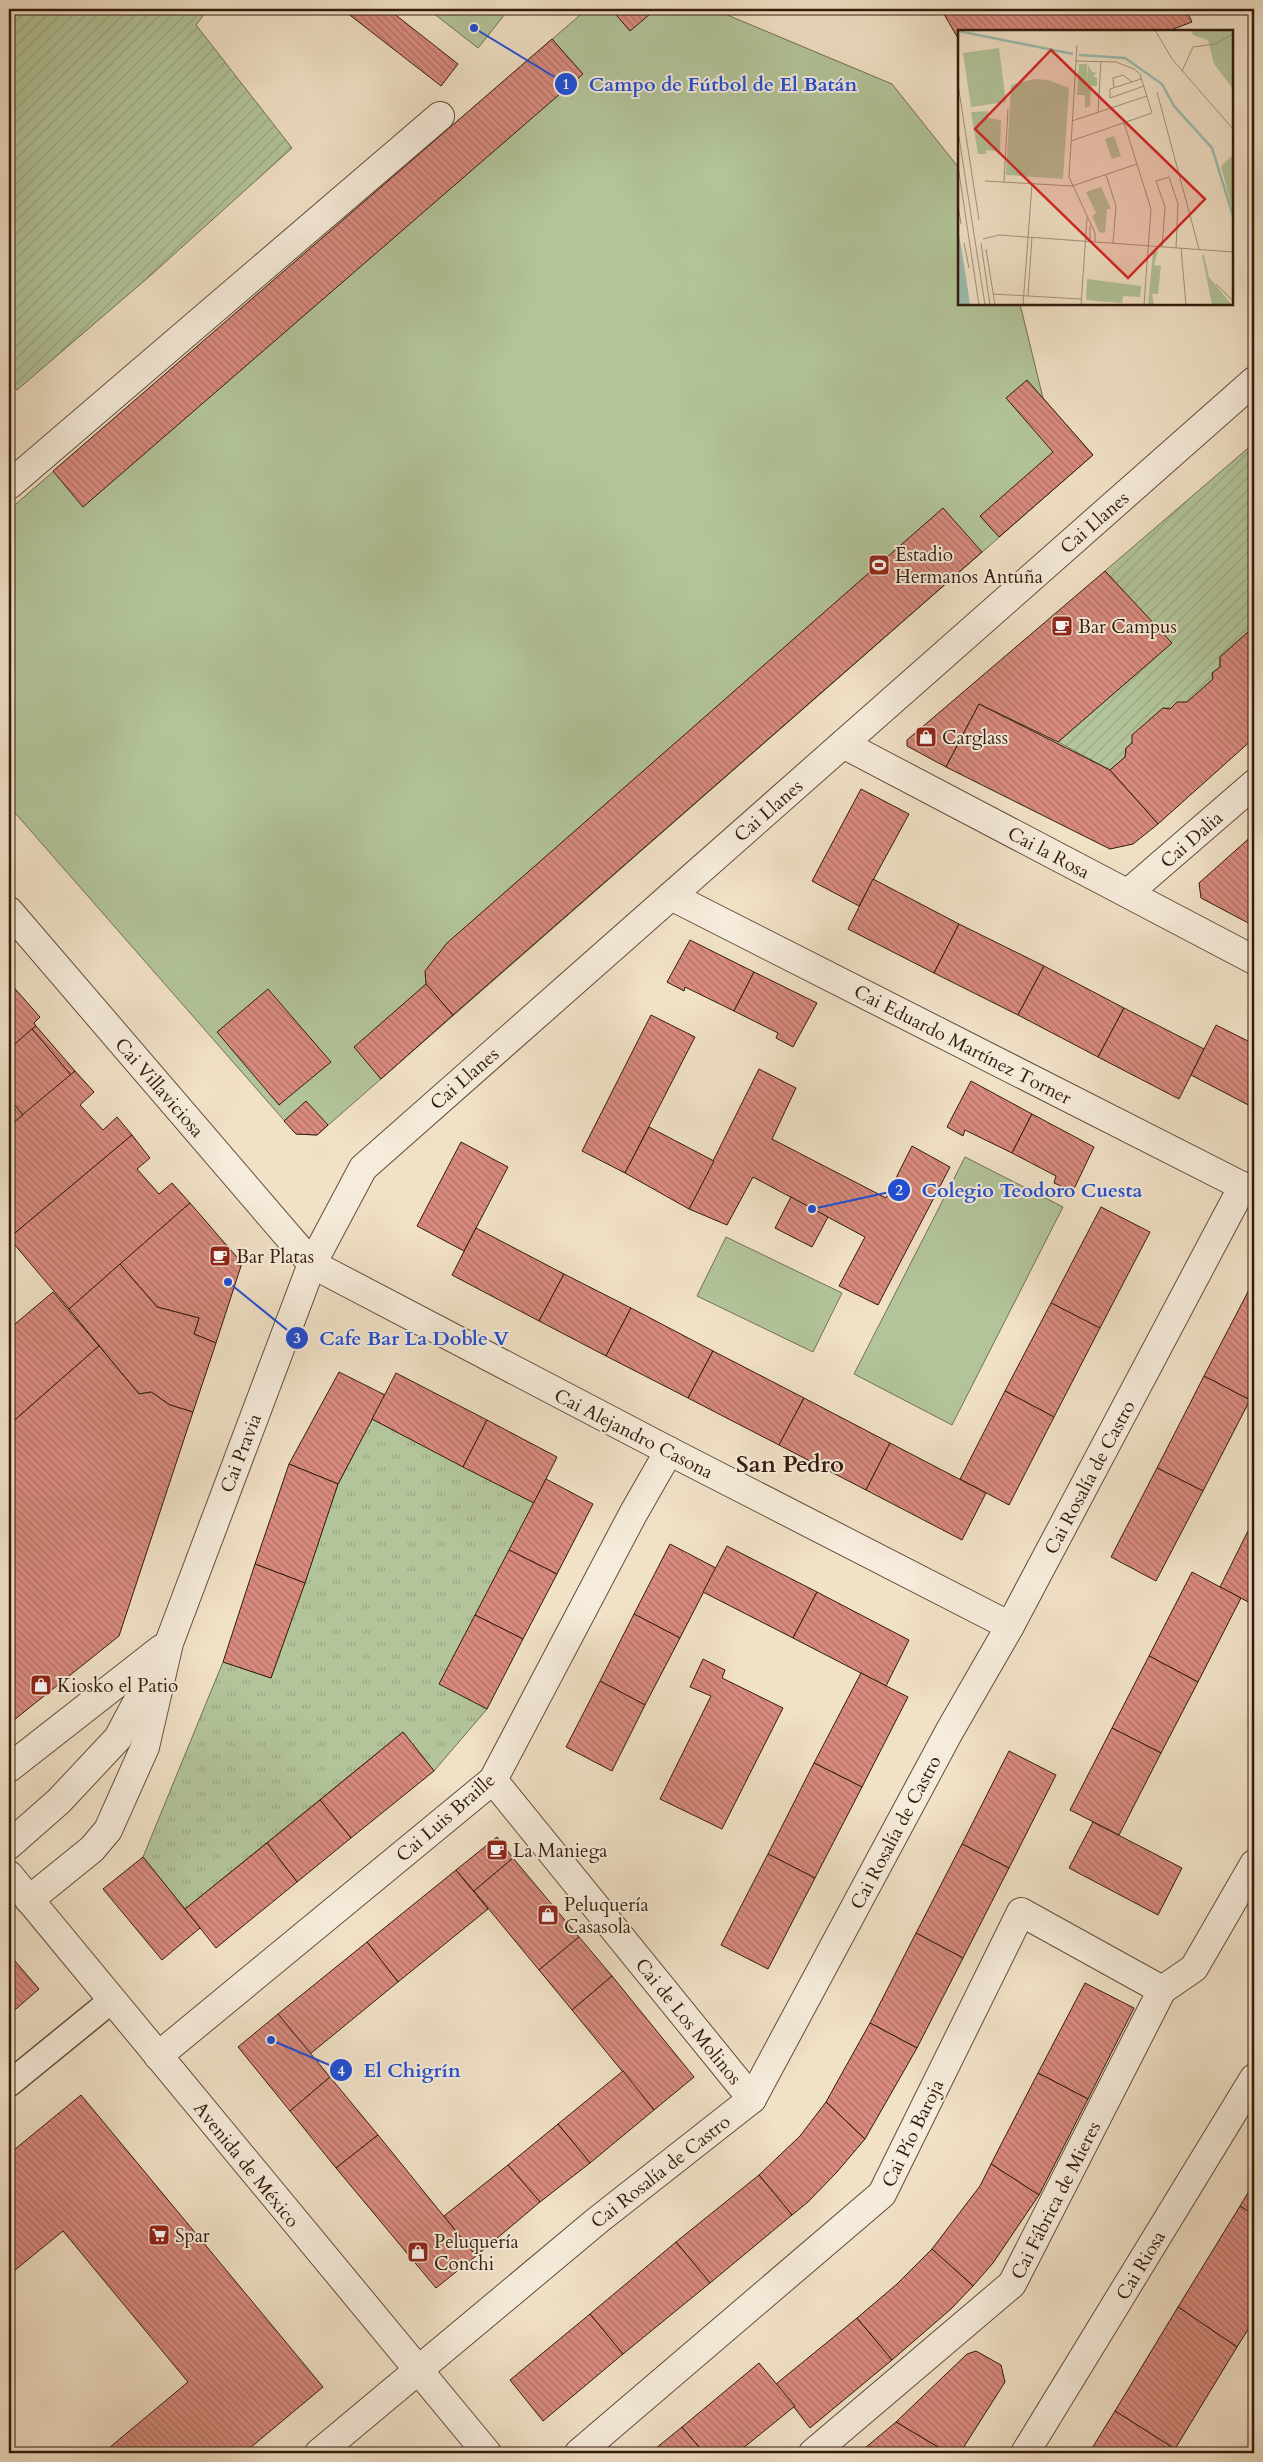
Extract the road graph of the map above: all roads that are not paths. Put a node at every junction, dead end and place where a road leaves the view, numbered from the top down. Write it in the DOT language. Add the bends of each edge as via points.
graph roads {
  1 [pos="440,116"];
  2 [pos="1254,381"];
  3 [pos="9,485"];
  4 [pos="843,744"];
  5 [pos="1254,784"];
  6 [pos="1128,893"];
  7 [pos="671,896"];
  8 [pos="9,912"];
  9 [pos="1254,960"];
  10 [pos="1249,1189"];
  11 [pos="312,1264"];
  12 [pos="669,1451"];
  13 [pos="1010,1626"];
  14 [pos="168,1643"];
  15 [pos="9,1768"];
  16 [pos="493,1780"];
  17 [pos="9,1845"];
  18 [pos="1254,1864"];
  19 [pos="9,1874"];
  20 [pos="1254,1893"];
  21 [pos="29,1900"];
  22 [pos="1254,1908"];
  23 [pos="1162,1990"];
  24 [pos="112,2000"];
  25 [pos="158,2056"];
  26 [pos="1254,2078"];
  27 [pos="9,2084"];
  28 [pos="752,2099"];
  29 [pos="417,2369"];
  30 [pos="319,2453"];
  31 [pos="486,2453"];
  32 [pos="578,2453"];
  33 [pos="813,2453"];
  34 [pos="1026,2453"];
  1 -- 3 [label="street"];
  2 -- 4 [label="street, Cai Llanes"];
  4 -- 6 [label="street, Cai la Rosa"];
  4 -- 7 [label="street, Cai Llanes"];
  5 -- 6 [label="street, Cai Dalia"];
  6 -- 9 [label="street, Cai la Rosa"];
  7 -- 10 [label="street, Cai Eduardo Martínez Torner"];
  7 -- 11 [label="street, Cai Llanes" via="362,1168"];
  8 -- 11 [label="street, Cai Villaviciosa"];
  10 -- 13 [label="street, Cai Rosalía de Castro"];
  11 -- 12 [label="street, Cai Alejandro Casona"];
  11 -- 14 [label="street, Cai Pravia"];
  12 -- 13 [label="street, Cai Alejandro Casona"];
  12 -- 16 [label="street, Cai Luis Braille"];
  13 -- 28 [label="street, Cai Rosalía de Castro" via="949,1732"];
  14 -- 15 [label="street"];
  14 -- 17 [label="street, Cai Pravia" via="118,1738 59,1801"];
  14 -- 21 [label="street, Cai Pravia" via="145,1747 108,1830 92,1849"];
  16 -- 25 [label="street, Cai Luis Braille"];
  16 -- 28 [label="street, Cai de Los Molinos"];
  18 -- 23 [label="street" via="1194,1968"];
  19 -- 21 [label="street, Avenida de México"];
  20 -- 22 [label="street" via="1247,1905"];
  21 -- 24 [label="street, Avenida de México"];
  23 -- 32 [label="street, Cai Pío Baroja" via="1020,1912 882,2194"];
  23 -- 33 [label="street, Cai Fábrica de Mieres" via="1012,2284"];
  24 -- 25 [label="street, Avenida de México"];
  24 -- 27 [label="lane"];
  25 -- 29 [label="street, Avenida de México"];
  26 -- 34 [label="street, Cai Riosa"];
  28 -- 29 [label="street, Cai Rosalía de Castro"];
  29 -- 30 [label="street, Cai Rosalía de Castro"];
  29 -- 31 [label="street, Avenida de México"];
}
